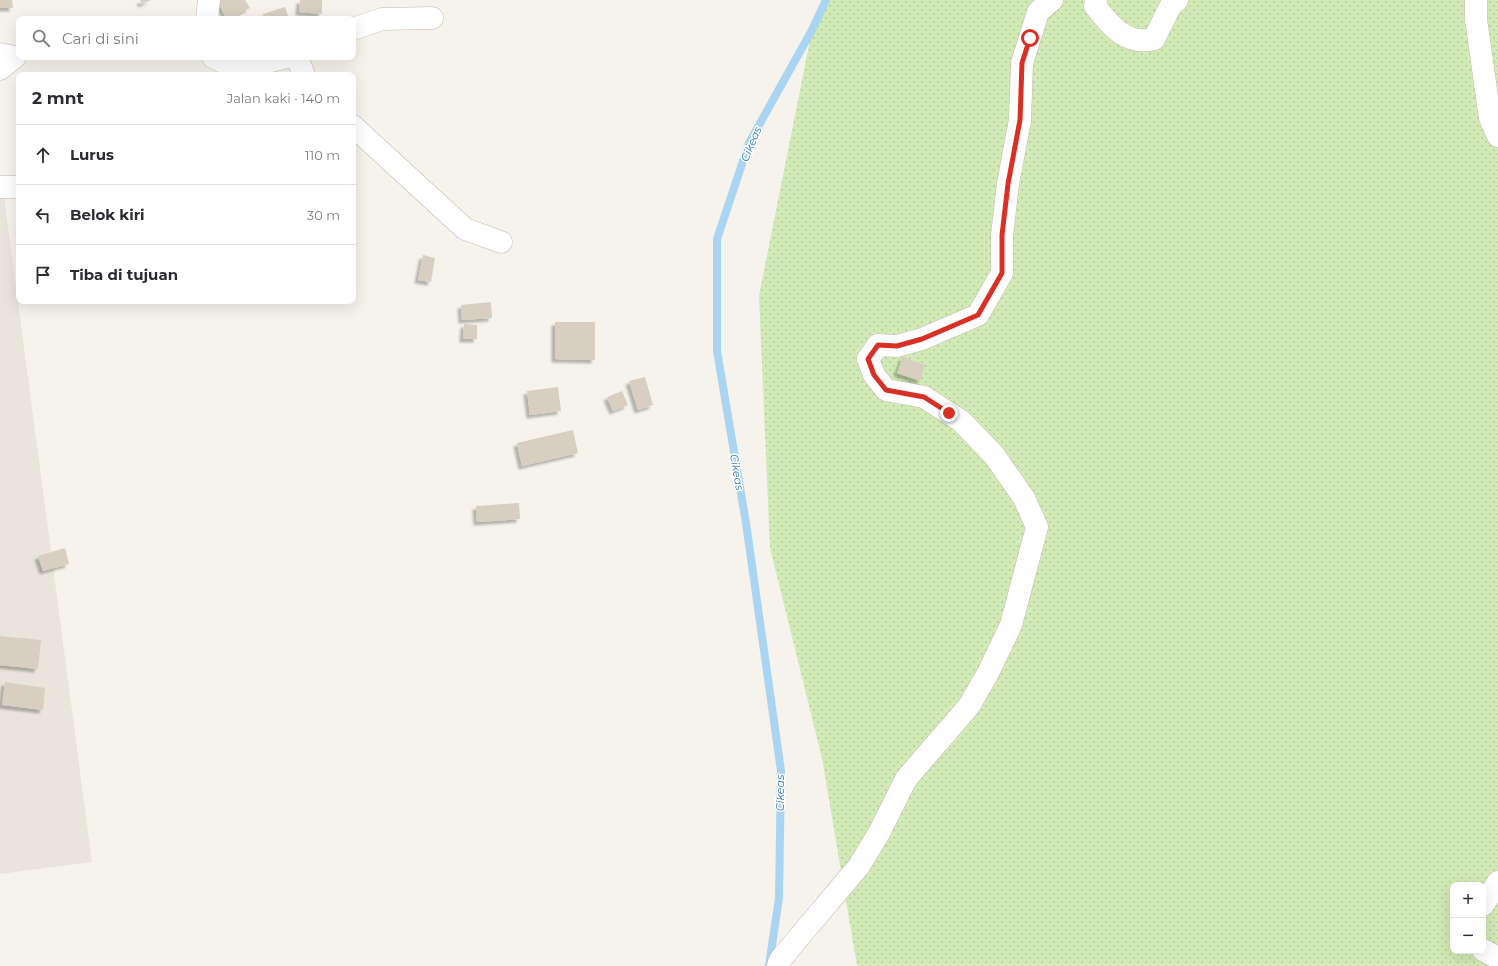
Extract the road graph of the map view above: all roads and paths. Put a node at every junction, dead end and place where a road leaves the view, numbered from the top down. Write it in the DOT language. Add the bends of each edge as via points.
graph roads {
  1 [pos="209,0"];
  2 [pos="1052,0"];
  3 [pos="1096,0"];
  4 [pos="1177,0"];
  5 [pos="1476,0"];
  6 [pos="207,16"];
  7 [pos="432,18"];
  8 [pos="356,27"];
  9 [pos="219,60"];
  10 [pos="275,60"];
  11 [pos="298,60"];
  12 [pos="303,72"];
  13 [pos="356,129"];
  14 [pos="1498,136"];
  15 [pos="0,186"];
  16 [pos="16,187"];
  17 [pos="502,242"];
  18 [pos="1498,882"];
  19 [pos="1486,900"];
  20 [pos="1486,952"];
  21 [pos="1498,958"];
  22 [pos="778,966"];
  1 -- 6 [label="street"];
  2 -- 22 [label="street" via="1038,12 1022,63 1020,120 1002,235 1002,273 978,315 922,339 897,346 878,345 868,359 874,375 886,390 924,397 961,421 994,455 1024,498 1037,527 1011,625 969,706 906,779 859,866 780,960"];
  3 -- 4 [label="street" via="1095,6 1111,27 1124,36 1143,42 1154,39 1171,5"];
  5 -- 14 [label="street" via="1476,19 1490,118"];
  7 -- 8 [label="street" via="382,20"];
  9 -- 10 [label="street" via="238,69"];
  11 -- 12 [label="street"];
  13 -- 17 [label="street" via="466,229"];
  15 -- 16 [label="street"];
  18 -- 19 [label="street"];
  20 -- 21 [label="street"];
}
